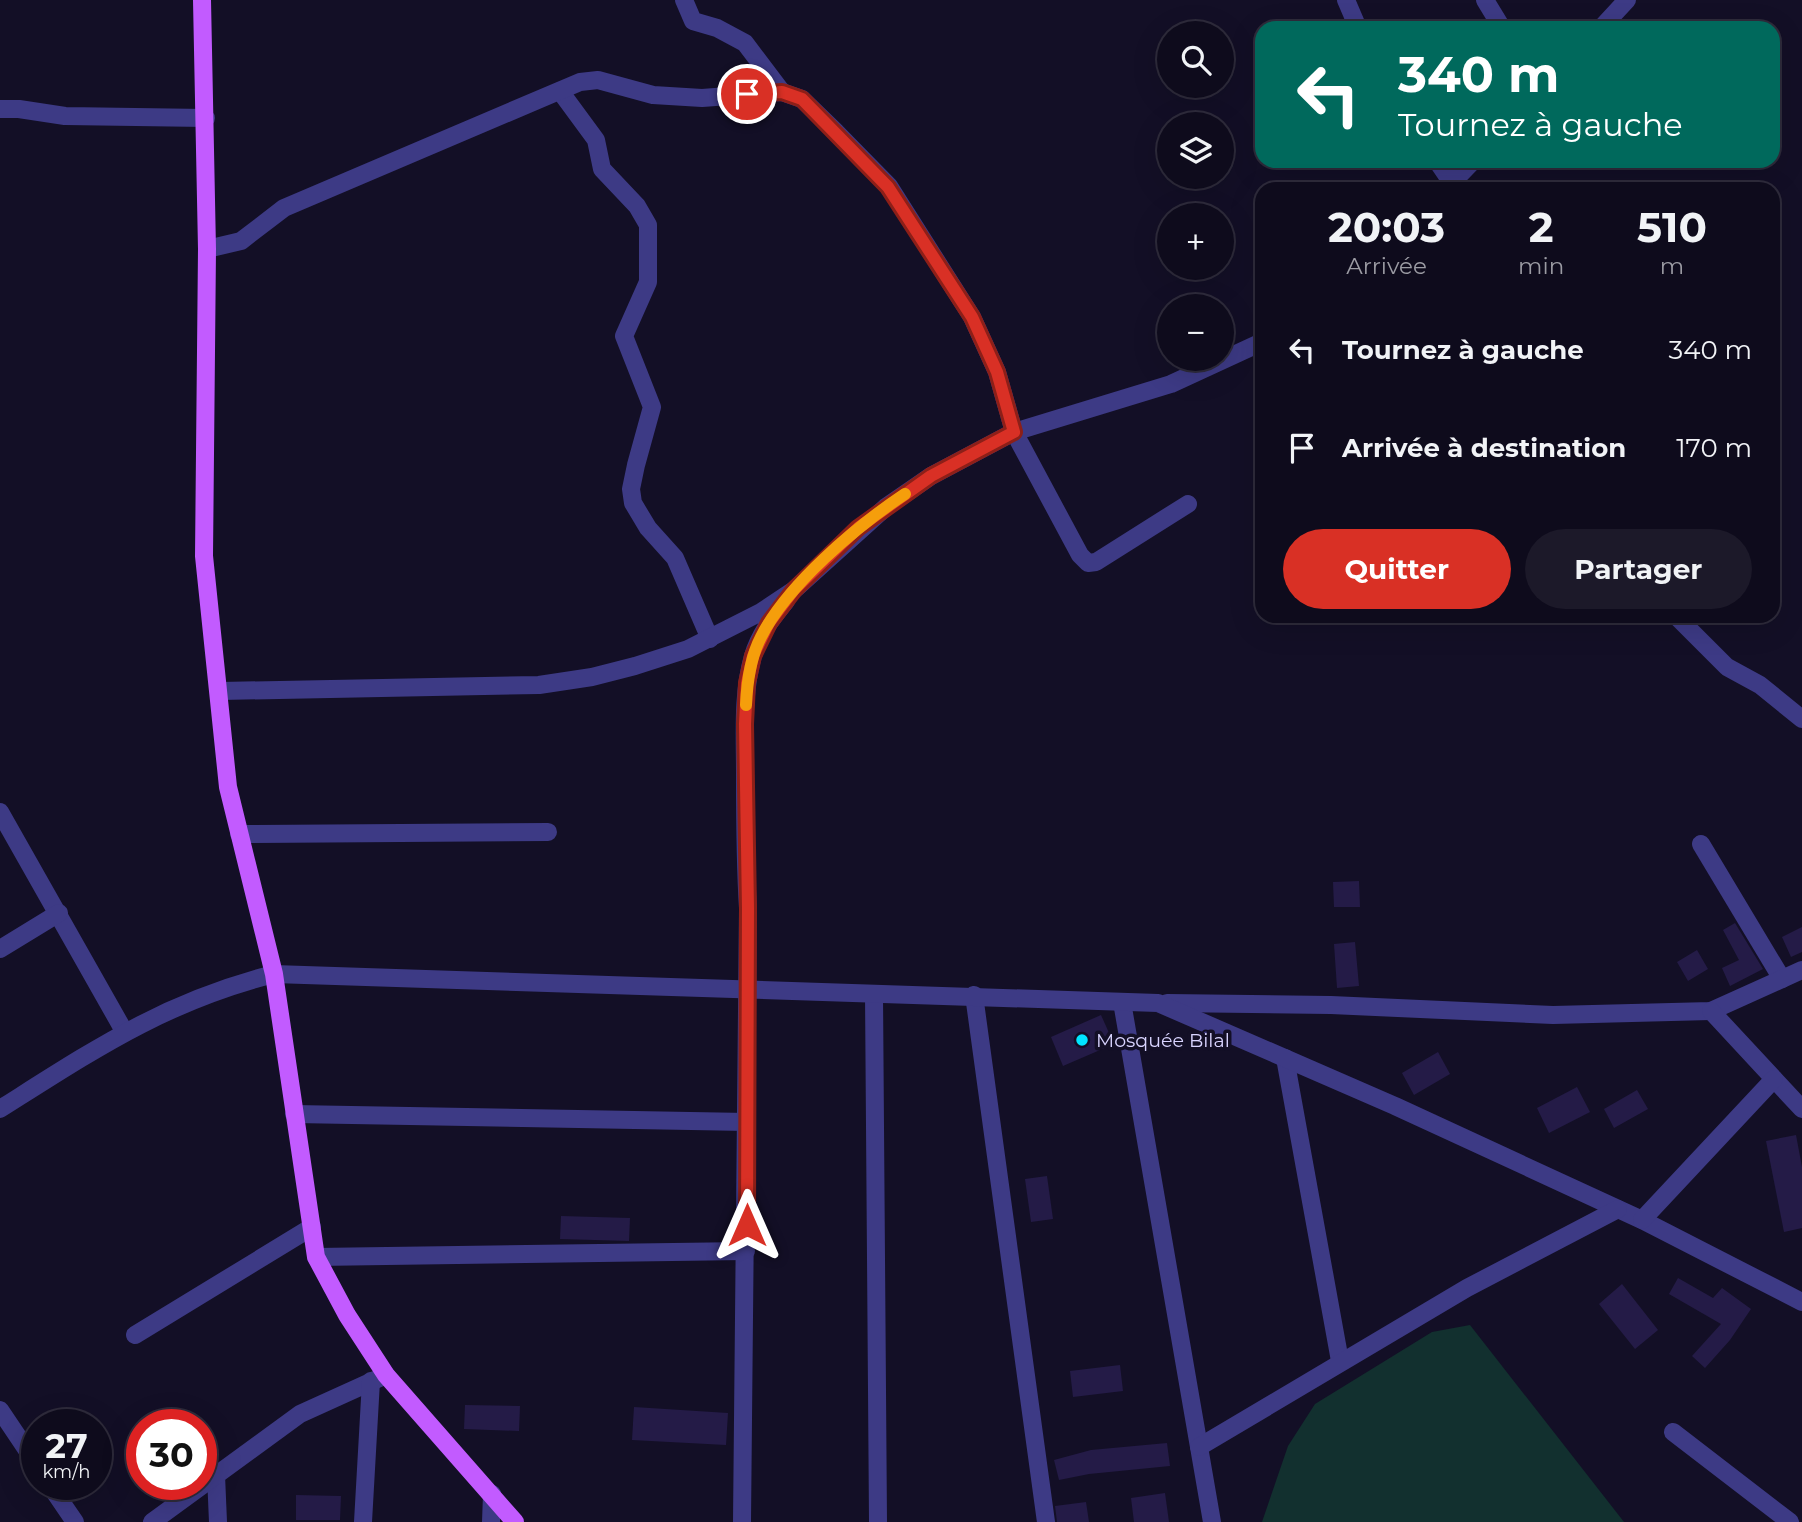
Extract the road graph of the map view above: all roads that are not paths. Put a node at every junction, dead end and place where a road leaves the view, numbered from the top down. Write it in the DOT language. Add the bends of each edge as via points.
graph roads {
  1 [pos="202,0"];
  2 [pos="684,0"];
  3 [pos="1346,0"];
  4 [pos="1485,0"];
  5 [pos="1627,0"];
  6 [pos="1356,21"];
  7 [pos="1498,21"];
  8 [pos="1608,21"];
  9 [pos="560,90"];
  10 [pos="782,92"];
  11 [pos="0,109"];
  12 [pos="206,118"];
  13 [pos="1467,168"];
  14 [pos="1455,182"];
  15 [pos="207,249"];
  16 [pos="1255,345"];
  17 [pos="1014,432"];
  18 [pos="1188,504"];
  19 [pos="794,590"];
  20 [pos="1683,623"];
  21 [pos="710,639"];
  22 [pos="221,691"];
  23 [pos="1802,719"];
  24 [pos="0,812"];
  25 [pos="548,832"];
  26 [pos="239,834"];
  27 [pos="1701,844"];
  28 [pos="59,912"];
  29 [pos="0,949"];
  30 [pos="1802,970"];
  31 [pos="274,974"];
  32 [pos="1782,979"];
  33 [pos="747,988"];
  34 [pos="874,994"];
  35 [pos="974,995"];
  36 [pos="1122,1002"];
  37 [pos="1158,1003"];
  38 [pos="1711,1011"];
  39 [pos="124,1031"];
  40 [pos="1285,1058"];
  41 [pos="1774,1079"];
  42 [pos="0,1109"];
  43 [pos="1802,1109"];
  44 [pos="294,1114"];
  45 [pos="747,1122"];
  46 [pos="1619,1209"];
  47 [pos="1642,1220"];
  48 [pos="312,1227"];
  49 [pos="746,1251"];
  50 [pos="316,1256"];
  51 [pos="1802,1302"];
  52 [pos="135,1335"];
  53 [pos="1340,1361"];
  54 [pos="378,1378"];
  55 [pos="0,1410"];
  56 [pos="1673,1432"];
  57 [pos="21,1441"];
  58 [pos="1199,1447"];
  59 [pos="217,1474"];
  60 [pos="492,1494"];
  61 [pos="217,1498"];
  62 [pos="60,1500"];
  63 [pos="182,1500"];
  64 [pos="75,1522"];
  65 [pos="152,1522"];
  66 [pos="218,1522"];
  67 [pos="363,1522"];
  68 [pos="491,1522"];
  69 [pos="515,1522"];
  70 [pos="742,1522"];
  71 [pos="878,1522"];
  72 [pos="1046,1522"];
  73 [pos="1212,1522"];
  74 [pos="1790,1522"];
  1 -- 12 [label="main road"];
  2 -- 10 [label="street" via="693,21 745,43"];
  3 -- 6 [label="street"];
  4 -- 7 [label="street"];
  5 -- 8 [label="street"];
  9 -- 10 [label="street" via="598,80 653,94 702,98"];
  9 -- 15 [label="street" via="284,208 241,241"];
  9 -- 21 [label="street" via="596,140 602,169 637,206 648,225 648,282 624,336 652,407 631,489 633,503 675,558"];
  10 -- 17 [label="street" via="802,99 888,187 972,317 997,372"];
  11 -- 12 [label="street" via="65,117"];
  12 -- 15 [label="main road"];
  13 -- 14 [label="street"];
  15 -- 22 [label="main road" via="204,556"];
  16 -- 17 [label="street" via="1171,384"];
  17 -- 18 [label="street" via="1088,563"];
  17 -- 19 [label="street" via="931,476 886,507"];
  19 -- 21 [label="street"];
  19 -- 33 [label="street" via="760,639 747,683"];
  20 -- 23 [label="street" via="1721,662 1760,685"];
  21 -- 22 [label="street" via="635,666 539,685"];
  22 -- 26 [label="main road" via="228,788"];
  24 -- 28 [label="street"];
  25 -- 26 [label="street"];
  26 -- 31 [label="main road"];
  27 -- 32 [label="street"];
  28 -- 29 [label="street"];
  28 -- 39 [label="street"];
  30 -- 32 [label="street"];
  31 -- 33 [label="street"];
  31 -- 39 [label="street" via="221,987"];
  31 -- 44 [label="main road"];
  32 -- 38 [label="street"];
  33 -- 34 [label="street"];
  33 -- 45 [label="street"];
  34 -- 35 [label="street"];
  34 -- 71 [label="street"];
  35 -- 36 [label="street"];
  35 -- 72 [label="street"];
  36 -- 37 [label="street"];
  36 -- 58 [label="street"];
  37 -- 38 [label="street" via="1553,1015"];
  37 -- 40 [label="street"];
  38 -- 41 [label="street"];
  39 -- 42 [label="street"];
  40 -- 46 [label="street"];
  40 -- 53 [label="street"];
  41 -- 43 [label="street"];
  41 -- 47 [label="street"];
  44 -- 45 [label="street"];
  44 -- 48 [label="main road"];
  45 -- 49 [label="street"];
  46 -- 47 [label="street"];
  46 -- 53 [label="street"];
  47 -- 51 [label="street"];
  48 -- 50 [label="main road"];
  48 -- 52 [label="street"];
  49 -- 50 [label="street"];
  49 -- 70 [label="street"];
  50 -- 54 [label="main road"];
  53 -- 58 [label="street"];
  54 -- 59 [label="street" via="300,1414"];
  54 -- 60 [label="main road"];
  54 -- 67 [label="street"];
  55 -- 57 [label="street"];
  56 -- 74 [label="street"];
  58 -- 73 [label="street"];
  60 -- 68 [label="street"];
  60 -- 69 [label="main road"];
  61 -- 66 [label="street"];
  62 -- 64 [label="street"];
  63 -- 65 [label="street"];
}
